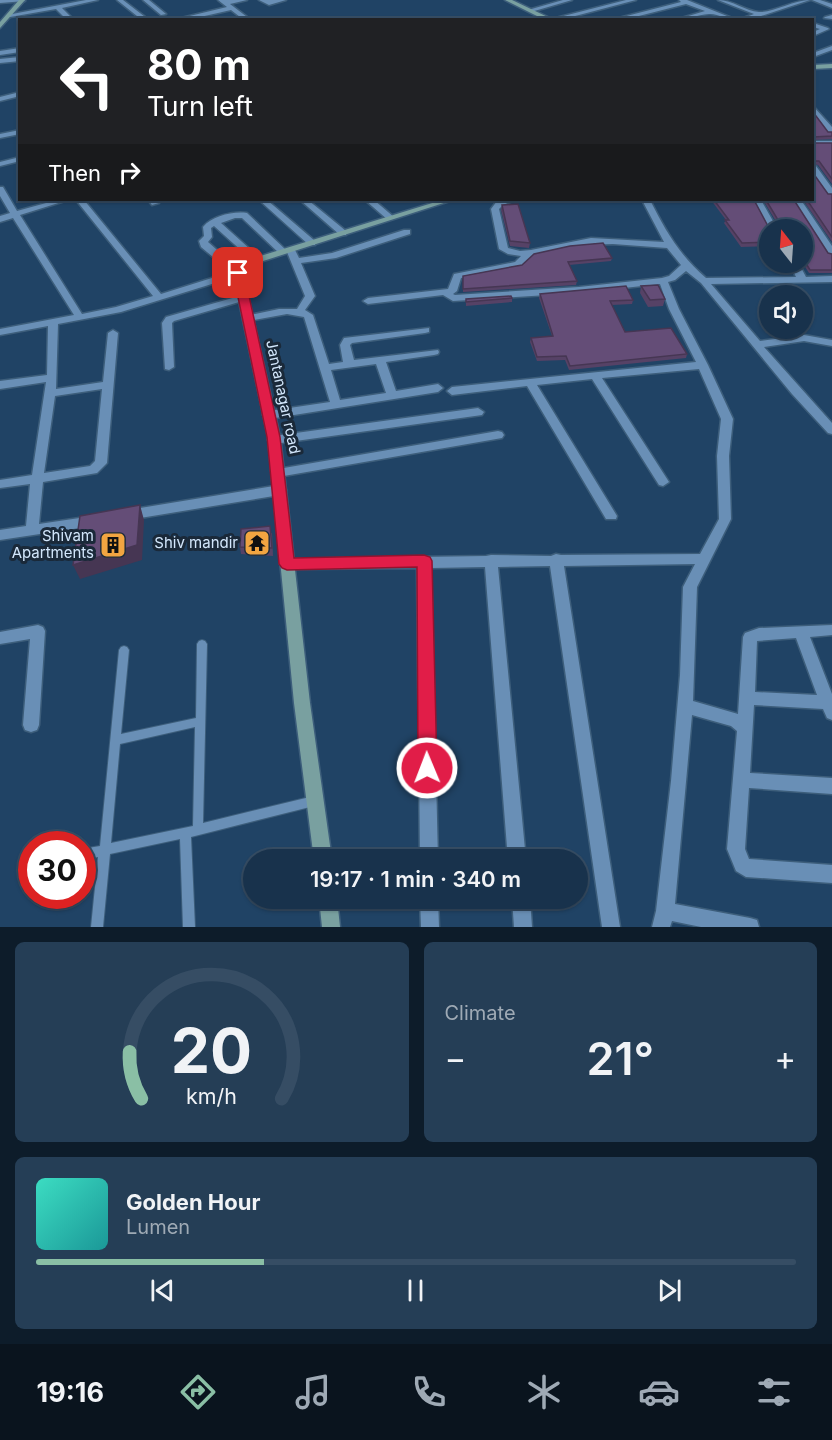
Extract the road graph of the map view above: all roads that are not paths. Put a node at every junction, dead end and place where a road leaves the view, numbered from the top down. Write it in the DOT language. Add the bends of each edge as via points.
graph roads {
  1 [pos="22,0"];
  2 [pos="95,0"];
  3 [pos="120,0"];
  4 [pos="146,0"];
  5 [pos="244,0"];
  6 [pos="262,0"];
  7 [pos="283,0"];
  8 [pos="510,0"];
  9 [pos="569,0"];
  10 [pos="596,0"];
  11 [pos="633,0"];
  12 [pos="735,0"];
  13 [pos="807,0"];
  14 [pos="815,0"];
  15 [pos="0,1"];
  16 [pos="684,1"];
  17 [pos="724,1"];
  18 [pos="224,2"];
  19 [pos="610,5"];
  20 [pos="832,6"];
  21 [pos="58,7"];
  22 [pos="233,8"];
  23 [pos="705,8"];
  24 [pos="531,10"];
  25 [pos="10,11"];
  26 [pos="712,11"];
  27 [pos="163,14"];
  28 [pos="759,14"];
  29 [pos="633,15"];
  30 [pos="69,18"];
  31 [pos="143,18"];
  32 [pos="186,18"];
  33 [pos="246,18"];
  34 [pos="547,18"];
  35 [pos="559,18"];
  36 [pos="622,18"];
  37 [pos="640,18"];
  38 [pos="686,18"];
  39 [pos="729,18"];
  40 [pos="747,18"];
  41 [pos="814,25"];
  42 [pos="0,26"];
  43 [pos="829,29"];
  44 [pos="814,34"];
  45 [pos="832,48"];
  46 [pos="814,49"];
  47 [pos="18,50"];
  48 [pos="821,52"];
  49 [pos="0,53"];
  50 [pos="814,55"];
  51 [pos="18,59"];
  52 [pos="0,61"];
  53 [pos="832,66"];
  54 [pos="814,67"];
  55 [pos="18,94"];
  56 [pos="0,99"];
  57 [pos="814,109"];
  58 [pos="18,132"];
  59 [pos="832,132"];
  60 [pos="0,136"];
  61 [pos="829,143"];
  62 [pos="832,151"];
  63 [pos="18,160"];
  64 [pos="0,164"];
  65 [pos="814,169"];
  66 [pos="0,189"];
  67 [pos="832,194"];
  68 [pos="3,199"];
  69 [pos="60,201"];
  70 [pos="81,201"];
  71 [pos="264,201"];
  72 [pos="305,201"];
  73 [pos="370,201"];
  74 [pos="441,201"];
  75 [pos="507,201"];
  76 [pos="646,201"];
  77 [pos="758,201"];
  78 [pos="798,201"];
  79 [pos="15,214"];
  80 [pos="392,218"];
  81 [pos="0,219"];
  82 [pos="768,219"];
  83 [pos="214,222"];
  84 [pos="407,232"];
  85 [pos="343,233"];
  86 [pos="312,243"];
  87 [pos="668,245"];
  88 [pos="530,253"];
  89 [pos="832,253"];
  90 [pos="290,254"];
  91 [pos="257,260"];
  92 [pos="685,267"];
  93 [pos="238,273"];
  94 [pos="800,273"];
  95 [pos="832,279"];
  96 [pos="803,280"];
  97 [pos="663,281"];
  98 [pos="704,281"];
  99 [pos="447,292"];
  100 [pos="160,298"];
  101 [pos="243,298"];
  102 [pos="368,302"];
  103 [pos="300,311"];
  104 [pos="79,316"];
  105 [pos="249,318"];
  106 [pos="54,321"];
  107 [pos="425,330"];
  108 [pos="0,332"];
  109 [pos="113,333"];
  110 [pos="832,343"];
  111 [pos="757,345"];
  112 [pos="434,352"];
  113 [pos="380,360"];
  114 [pos="350,363"];
  115 [pos="703,365"];
  116 [pos="169,367"];
  117 [pos="325,368"];
  118 [pos="595,376"];
  119 [pos="52,378"];
  120 [pos="530,382"];
  121 [pos="0,385"];
  122 [pos="108,385"];
  123 [pos="438,388"];
  124 [pos="452,391"];
  125 [pos="50,393"];
  126 [pos="392,395"];
  127 [pos="336,404"];
  128 [pos="478,412"];
  129 [pos="269,415"];
  130 [pos="832,430"];
  131 [pos="498,435"];
  132 [pos="274,440"];
  133 [pos="278,473"];
  134 [pos="37,479"];
  135 [pos="663,482"];
  136 [pos="0,484"];
  137 [pos="280,490"];
  138 [pos="611,516"];
  139 [pos="32,530"];
  140 [pos="0,536"];
  141 [pos="556,559"];
  142 [pos="705,559"];
  143 [pos="491,560"];
  144 [pos="424,561"];
  145 [pos="287,564"];
  146 [pos="830,630"];
  147 [pos="800,631"];
  148 [pos="0,638"];
  149 [pos="202,644"];
  150 [pos="124,650"];
  151 [pos="746,698"];
  152 [pos="685,706"];
  153 [pos="830,708"];
  154 [pos="201,721"];
  155 [pos="31,725"];
  156 [pos="745,728"];
  157 [pos="115,740"];
  158 [pos="742,780"];
  159 [pos="832,786"];
  160 [pos="315,801"];
  161 [pos="198,830"];
  162 [pos="185,833"];
  163 [pos="322,849"];
  164 [pos="429,849"];
  165 [pos="517,849"];
  166 [pos="103,850"];
  167 [pos="96,852"];
  168 [pos="832,874"];
  169 [pos="329,909"];
  170 [pos="429,909"];
  171 [pos="522,909"];
  172 [pos="663,919"];
  173 [pos="97,927"];
  174 [pos="189,927"];
  175 [pos="331,927"];
  176 [pos="430,927"];
  177 [pos="523,927"];
  178 [pos="611,927"];
  179 [pos="750,927"];
  1 -- 15 [label="street"];
  1 -- 25 [label="street"];
  2 -- 21 [label="street"];
  3 -- 31 [label="street"];
  4 -- 27 [label="street"];
  5 -- 18 [label="street"];
  6 -- 7 [label="street"];
  8 -- 24 [label="street"];
  9 -- 24 [label="street"];
  10 -- 19 [label="street"];
  11 -- 19 [label="street"];
  12 -- 17 [label="street"];
  13 -- 28 [label="street"];
  14 -- 20 [label="street"];
  16 -- 23 [label="street"];
  16 -- 29 [label="street"];
  17 -- 23 [label="street"];
  17 -- 28 [label="street"];
  18 -- 22 [label="street"];
  19 -- 29 [label="street"];
  19 -- 35 [label="street"];
  21 -- 25 [label="street"];
  21 -- 30 [label="street"];
  22 -- 32 [label="street"];
  22 -- 33 [label="street"];
  23 -- 26 [label="street"];
  24 -- 34 [label="street"];
  25 -- 42 [label="street"];
  26 -- 38 [label="street"];
  26 -- 39 [label="street"];
  28 -- 40 [label="street"];
  29 -- 36 [label="street"];
  29 -- 37 [label="street"];
  41 -- 43 [label="street"];
  43 -- 44 [label="street"];
  45 -- 48 [label="street"];
  46 -- 48 [label="street"];
  47 -- 49 [label="street"];
  48 -- 50 [label="street"];
  51 -- 52 [label="street"];
  53 -- 54 [label="street"];
  55 -- 56 [label="street"];
  57 -- 59 [label="street"];
  58 -- 60 [label="street"];
  61 -- 62 [label="street"];
  63 -- 64 [label="street"];
  65 -- 67 [label="street"];
  66 -- 68 [label="street"];
  68 -- 79 [label="street"];
  69 -- 79 [label="street"];
  70 -- 100 [label="street"];
  71 -- 86 [label="street"];
  72 -- 85 [label="street"];
  73 -- 80 [label="street"];
  74 -- 80 [label="street"];
  75 -- 88 [label="street" via="495,209 504,249"];
  76 -- 87 [label="street"];
  77 -- 82 [label="street"];
  78 -- 89 [label="street"];
  79 -- 81 [label="street"];
  79 -- 104 [label="street"];
  80 -- 85 [label="street"];
  83 -- 90 [label="street" via="244,215"];
  83 -- 91 [label="street"];
  83 -- 93 [label="street" via="207,227 204,245"];
  84 -- 90 [label="street" via="333,256"];
  85 -- 86 [label="street"];
  86 -- 90 [label="street"];
  87 -- 88 [label="street" via="594,241"];
  87 -- 92 [label="street"];
  88 -- 99 [label="street" via="518,264 458,276 455,289"];
  90 -- 91 [label="street"];
  90 -- 103 [label="street" via="310,296"];
  91 -- 93 [label="street"];
  92 -- 97 [label="street"];
  92 -- 98 [label="street"];
  93 -- 100 [label="street"];
  93 -- 101 [label="street, Jantanagar road"];
  94 -- 96 [label="street"];
  95 -- 96 [label="street"];
  96 -- 98 [label="street"];
  97 -- 99 [label="street" via="453,298"];
  97 -- 115 [label="street"];
  98 -- 111 [label="street"];
  99 -- 102 [label="street"];
  100 -- 104 [label="street"];
  101 -- 105 [label="street, Jantanagar road"];
  101 -- 116 [label="street" via="170,320"];
  103 -- 105 [label="street"];
  103 -- 117 [label="street" via="308,315"];
  104 -- 106 [label="street"];
  105 -- 129 [label="street, Jantanagar road"];
  106 -- 108 [label="street"];
  106 -- 119 [label="street"];
  107 -- 114 [label="street" via="348,340 345,345"];
  109 -- 122 [label="street"];
  110 -- 111 [label="street" via="804,338"];
  111 -- 130 [label="street"];
  112 -- 113 [label="street"];
  113 -- 114 [label="street"];
  113 -- 126 [label="street"];
  114 -- 117 [label="street"];
  115 -- 118 [label="street"];
  115 -- 142 [label="street" via="727,419 723,456 725,519"];
  117 -- 127 [label="street"];
  118 -- 120 [label="street"];
  118 -- 135 [label="street"];
  119 -- 121 [label="street"];
  119 -- 125 [label="street"];
  120 -- 124 [label="street"];
  120 -- 138 [label="street"];
  122 -- 125 [label="street"];
  122 -- 134 [label="street" via="101,463 93,470"];
  123 -- 126 [label="street"];
  125 -- 134 [label="street"];
  126 -- 127 [label="street"];
  127 -- 129 [label="street"];
  128 -- 132 [label="street"];
  129 -- 132 [label="street, Jantanagar road"];
  131 -- 133 [label="street"];
  132 -- 133 [label="street, Jantanagar road"];
  133 -- 137 [label="street, Jantanagar road"];
  134 -- 136 [label="street"];
  134 -- 139 [label="street"];
  137 -- 139 [label="street"];
  137 -- 145 [label="street, Jantanagar road"];
  139 -- 140 [label="street"];
  141 -- 142 [label="street"];
  141 -- 143 [label="street"];
  141 -- 178 [label="street"];
  142 -- 152 [label="street" via="690,586"];
  143 -- 144 [label="street"];
  143 -- 165 [label="street"];
  144 -- 145 [label="street"];
  144 -- 164 [label="street"];
  145 -- 160 [label="street, Jantanagar road"];
  146 -- 147 [label="street"];
  147 -- 151 [label="street" via="750,637"];
  147 -- 153 [label="street"];
  148 -- 155 [label="street" via="38,631"];
  149 -- 154 [label="lane"];
  150 -- 157 [label="lane"];
  151 -- 153 [label="street"];
  151 -- 156 [label="street"];
  152 -- 156 [label="street" via="736,720"];
  152 -- 172 [label="street"];
  154 -- 157 [label="lane"];
  154 -- 161 [label="lane"];
  156 -- 158 [label="street"];
  157 -- 166 [label="lane"];
  158 -- 159 [label="street"];
  158 -- 168 [label="street" via="736,849 741,865"];
  160 -- 161 [label="lane"];
  160 -- 163 [label="street, Jantanagar road"];
  161 -- 162 [label="lane"];
  162 -- 166 [label="lane"];
  162 -- 174 [label="lane"];
  166 -- 167 [label="lane"];
  166 -- 173 [label="lane"];
  169 -- 175 [label="street"];
  170 -- 176 [label="street"];
  171 -- 177 [label="street"];
  172 -- 179 [label="street"];
}
